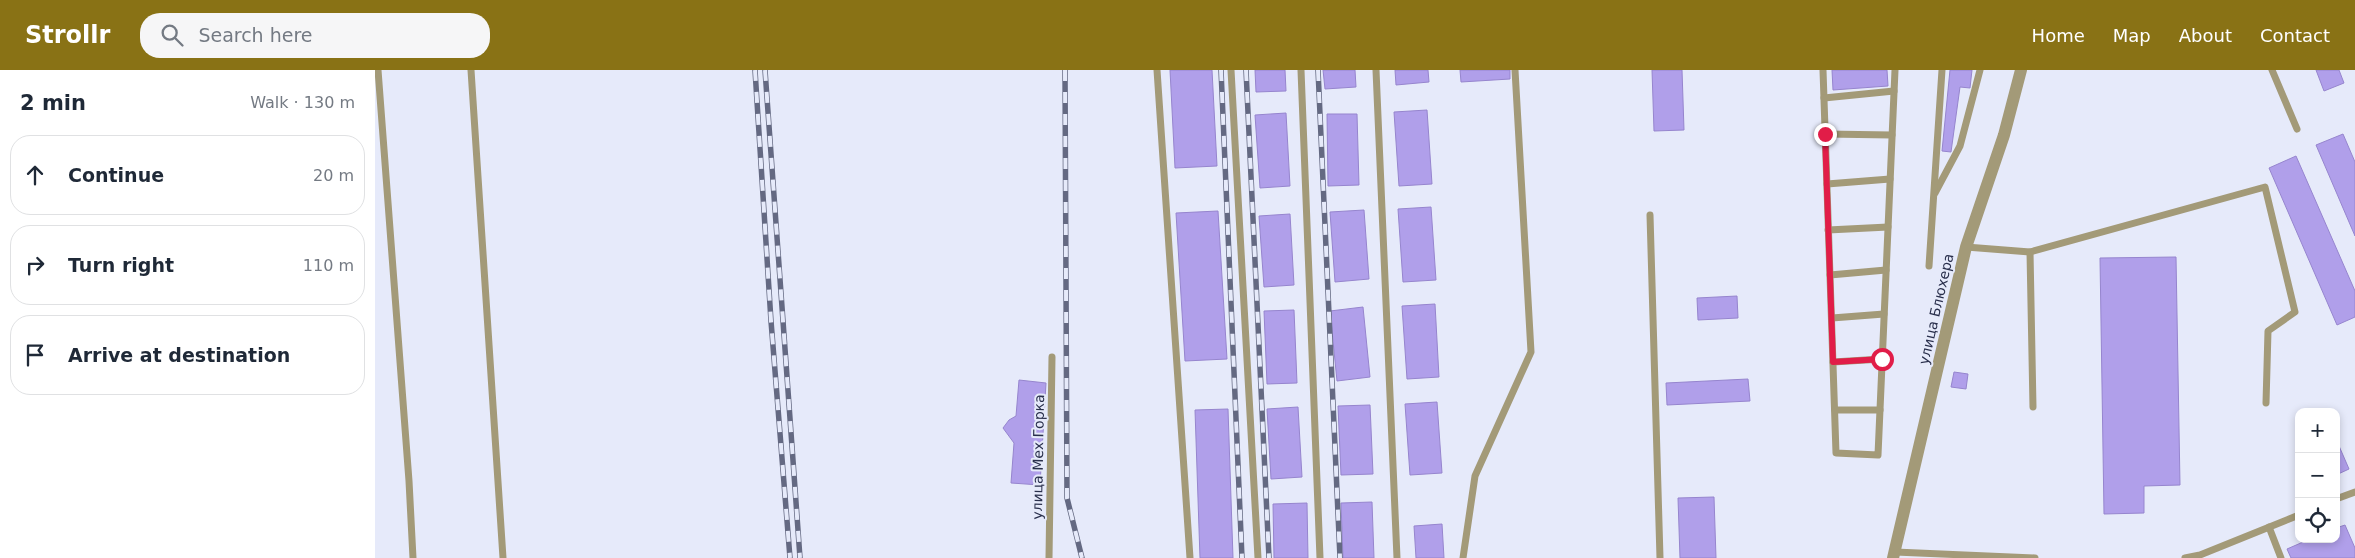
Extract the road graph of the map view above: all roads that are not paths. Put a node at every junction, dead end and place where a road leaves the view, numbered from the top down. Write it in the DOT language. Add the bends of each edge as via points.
graph roads {
  1 [pos="378,70"];
  2 [pos="471,70"];
  3 [pos="1157,70"];
  4 [pos="1231,70"];
  5 [pos="1301,70"];
  6 [pos="1375,70"];
  7 [pos="1515,70"];
  8 [pos="1823,70"];
  9 [pos="1895,70"];
  10 [pos="1942,70"];
  11 [pos="1981,70"];
  12 [pos="2021,70"];
  13 [pos="2272,70"];
  14 [pos="1894,92"];
  15 [pos="1824,98"];
  16 [pos="2297,129"];
  17 [pos="1825,134"];
  18 [pos="1892,135"];
  19 [pos="1891,178"];
  20 [pos="1827,184"];
  21 [pos="1934,195"];
  22 [pos="1650,215"];
  23 [pos="1888,227"];
  24 [pos="1828,230"];
  25 [pos="1966,247"];
  26 [pos="2030,252"];
  27 [pos="1929,266"];
  28 [pos="1886,270"];
  29 [pos="1830,275"];
  30 [pos="1884,314"];
  31 [pos="1831,318"];
  32 [pos="1052,357"];
  33 [pos="1882,359"];
  34 [pos="1833,362"];
  35 [pos="2266,403"];
  36 [pos="2033,407"];
  37 [pos="1835,410"];
  38 [pos="1880,410"];
  39 [pos="2355,492"];
  40 [pos="2339,498"];
  41 [pos="2295,517"];
  42 [pos="2269,527"];
  43 [pos="1894,555"];
  44 [pos="413,558"];
  45 [pos="503,558"];
  46 [pos="1049,558"];
  47 [pos="1190,558"];
  48 [pos="1258,558"];
  49 [pos="1320,558"];
  50 [pos="1397,558"];
  51 [pos="1463,558"];
  52 [pos="1660,558"];
  53 [pos="2035,558"];
  54 [pos="2185,558"];
  55 [pos="2281,558"];
  1 -- 44 [label="lane"];
  2 -- 45 [label="lane"];
  3 -- 47 [label="lane"];
  4 -- 48 [label="lane"];
  5 -- 49 [label="lane"];
  6 -- 50 [label="lane"];
  7 -- 51 [label="lane" via="1531,352 1475,476"];
  8 -- 15 [label="lane"];
  9 -- 14 [label="lane"];
  10 -- 21 [label="lane"];
  11 -- 21 [label="lane" via="1961,146"];
  12 -- 25 [label="street, улица Блюхера" via="2004,135"];
  13 -- 16 [label="lane"];
  14 -- 15 [label="lane"];
  14 -- 18 [label="lane"];
  15 -- 17 [label="lane"];
  17 -- 18 [label="lane"];
  17 -- 20 [label="lane"];
  18 -- 19 [label="lane"];
  19 -- 20 [label="lane"];
  19 -- 23 [label="lane"];
  20 -- 24 [label="lane"];
  21 -- 27 [label="lane"];
  22 -- 52 [label="lane"];
  23 -- 24 [label="lane"];
  23 -- 28 [label="lane"];
  24 -- 29 [label="lane"];
  25 -- 26 [label="lane"];
  25 -- 43 [label="street, улица Блюхера"];
  26 -- 35 [label="lane" via="2265,187 2295,312 2268,332"];
  26 -- 36 [label="lane"];
  28 -- 29 [label="lane"];
  28 -- 30 [label="lane"];
  29 -- 31 [label="lane"];
  30 -- 31 [label="lane"];
  30 -- 33 [label="lane"];
  31 -- 34 [label="lane"];
  32 -- 46 [label="lane, улица Мех Горка"];
  33 -- 34 [label="lane"];
  33 -- 38 [label="lane"];
  34 -- 37 [label="lane"];
  37 -- 38 [label="lane"];
  37 -- 38 [label="lane" via="1837,453 1878,455"];
  39 -- 40 [label="lane"];
  41 -- 42 [label="lane"];
  42 -- 54 [label="lane"];
  42 -- 55 [label="lane"];
  43 -- 53 [label="lane"];
}
